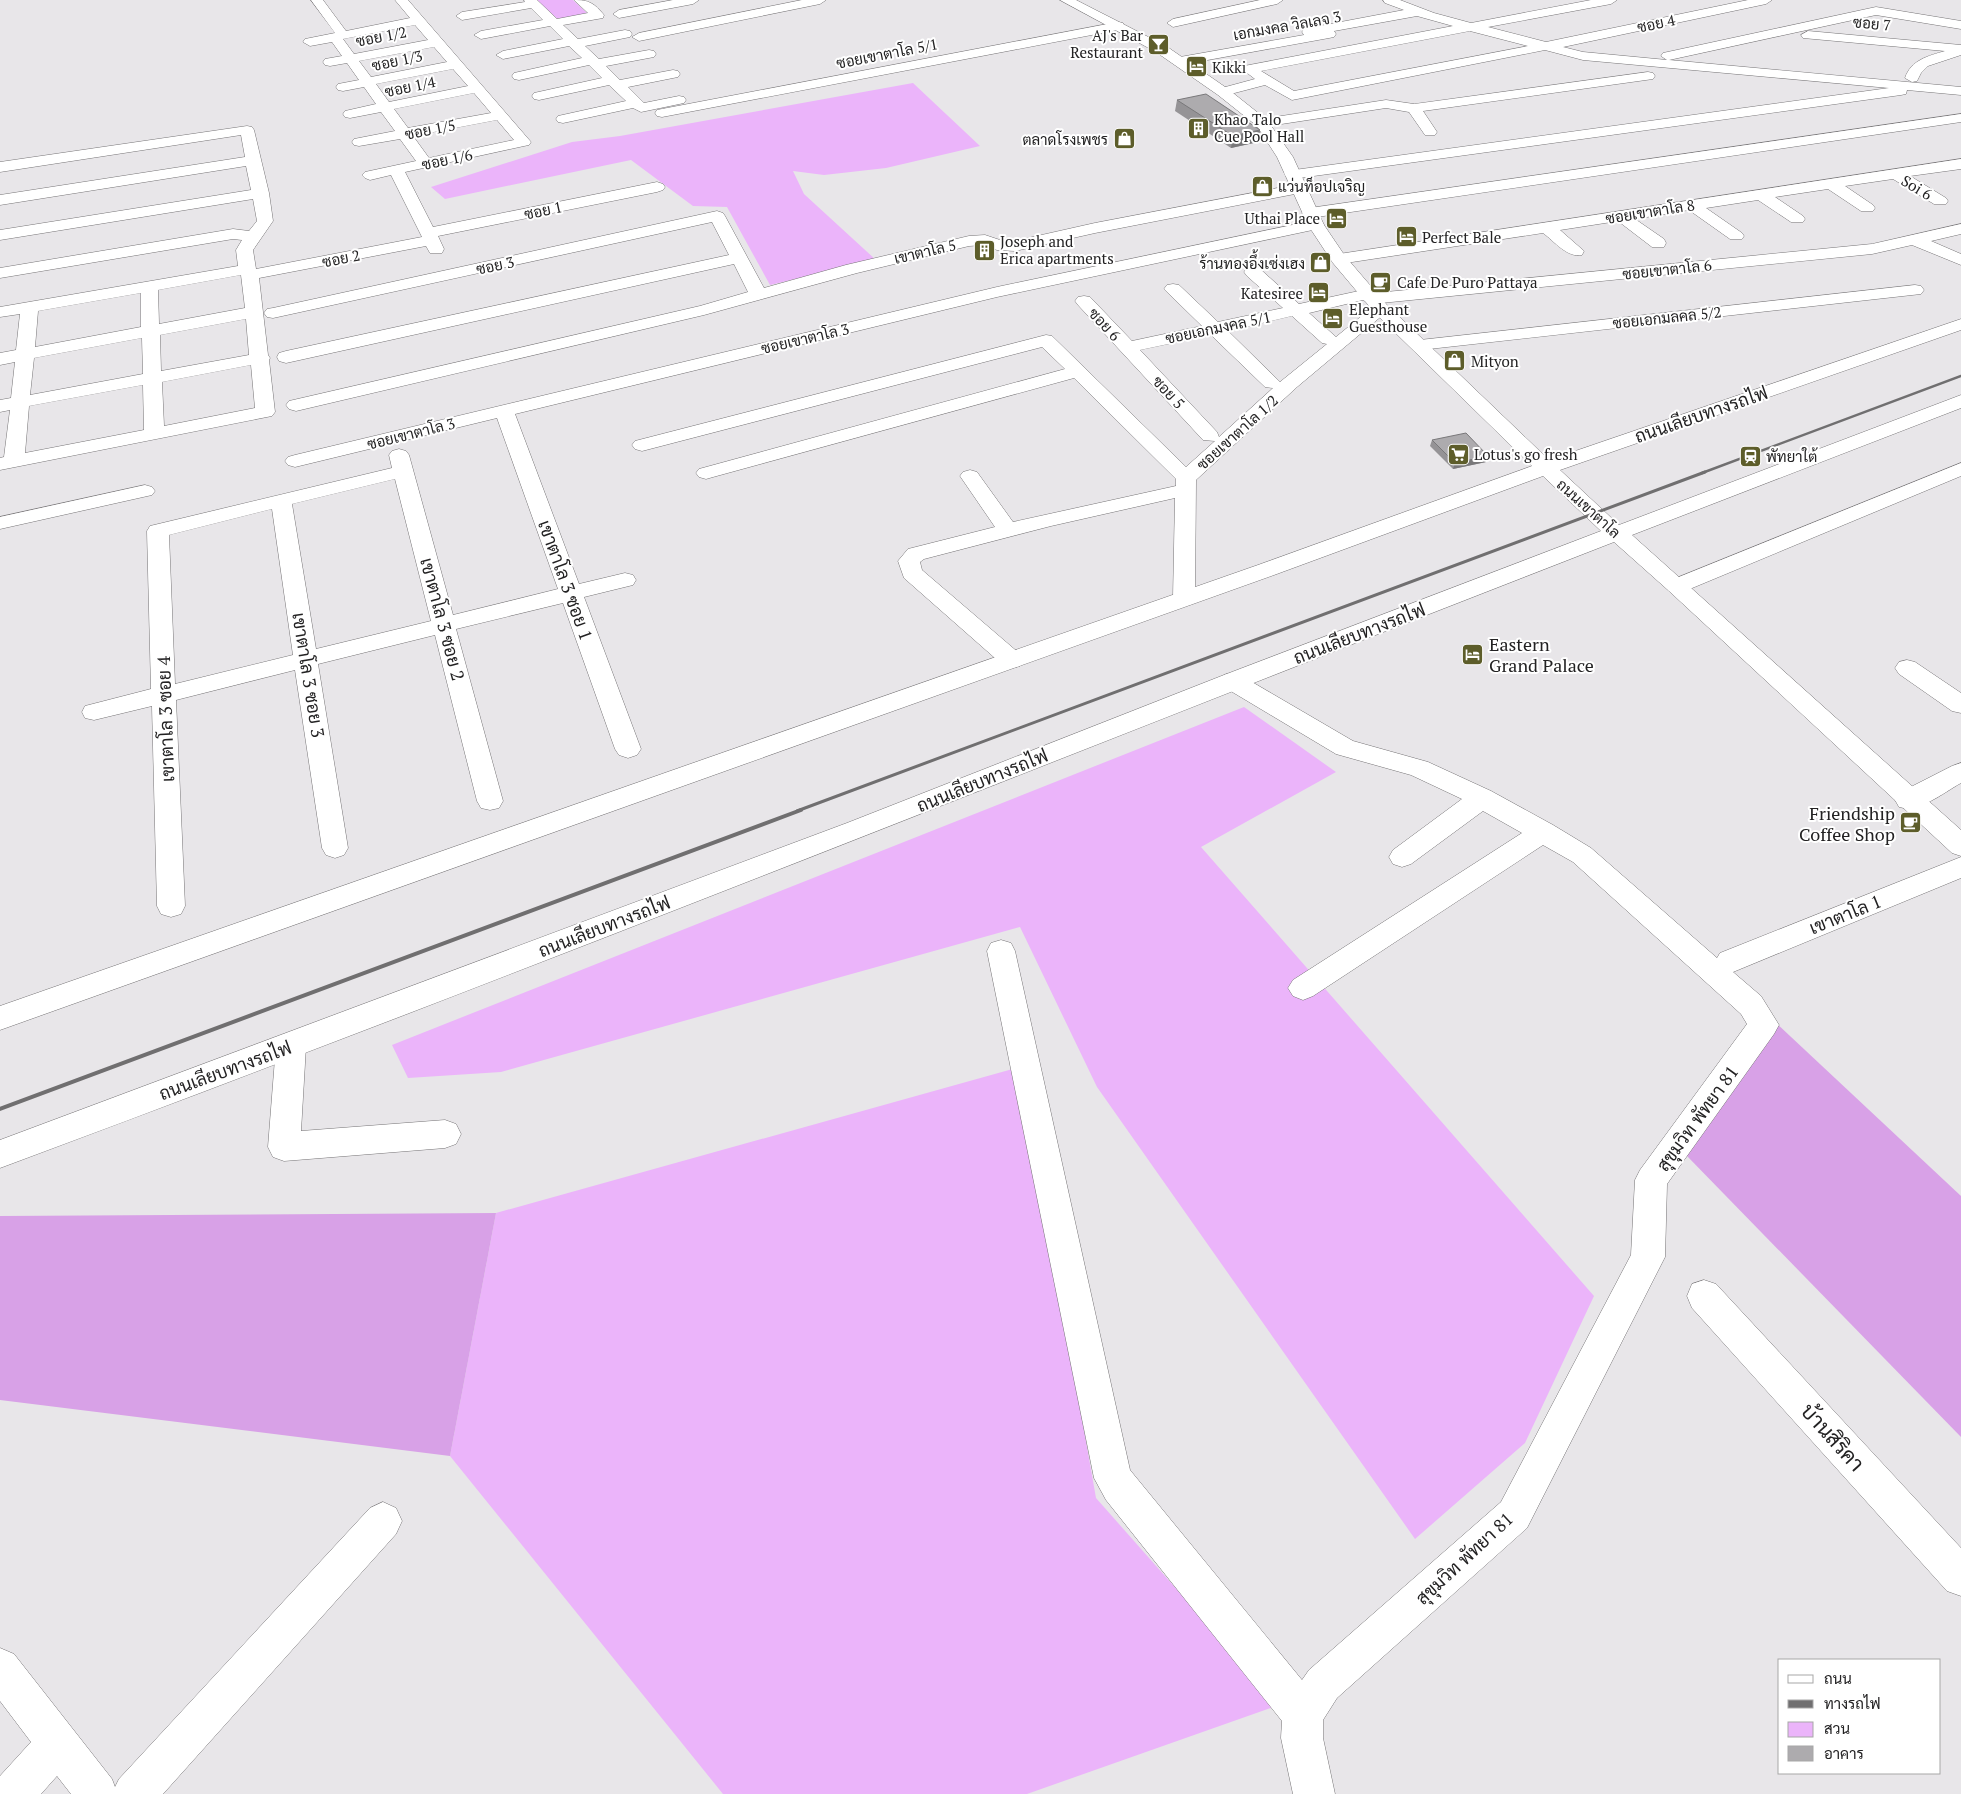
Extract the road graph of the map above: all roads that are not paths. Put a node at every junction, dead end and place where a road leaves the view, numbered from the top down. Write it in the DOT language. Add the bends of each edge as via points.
graph roads {
  1 [pos="317,0"];
  2 [pos="402,0"];
  3 [pos="580,0"];
  4 [pos="693,0"];
  5 [pos="820,0"];
  6 [pos="1066,0"];
  7 [pos="1277,0"];
  8 [pos="1389,0"];
  9 [pos="1611,0"];
  10 [pos="1766,0"];
  11 [pos="532,2"];
  12 [pos="1436,4"];
  13 [pos="1412,10"];
  14 [pos="619,14"];
  15 [pos="462,16"];
  16 [pos="1429,16"];
  17 [pos="419,20"];
  18 [pos="554,23"];
  19 [pos="1961,25"];
  20 [pos="1118,26"];
  21 [pos="1473,26"];
  22 [pos="1187,32"];
  23 [pos="1779,32"];
  24 [pos="625,34"];
  25 [pos="481,35"];
  26 [pos="340,36"];
  27 [pos="639,37"];
  28 [pos="310,42"];
  29 [pos="438,42"];
  30 [pos="574,42"];
  31 [pos="1547,46"];
  32 [pos="1697,50"];
  33 [pos="1961,50"];
  34 [pos="649,54"];
  35 [pos="1737,54"];
  36 [pos="503,55"];
  37 [pos="351,58"];
  38 [pos="1177,59"];
  39 [pos="330,62"];
  40 [pos="594,62"];
  41 [pos="1637,62"];
  42 [pos="457,64"];
  43 [pos="1944,70"];
  44 [pos="672,74"];
  45 [pos="519,76"];
  46 [pos="1648,76"];
  47 [pos="1267,80"];
  48 [pos="368,82"];
  49 [pos="615,82"];
  50 [pos="343,87"];
  51 [pos="477,88"];
  52 [pos="1219,90"];
  53 [pos="1900,91"];
  54 [pos="1961,92"];
  55 [pos="539,96"];
  56 [pos="696,96"];
  57 [pos="636,103"];
  58 [pos="386,107"];
  59 [pos="1414,108"];
  60 [pos="662,113"];
  61 [pos="350,114"];
  62 [pos="501,115"];
  63 [pos="1961,118"];
  64 [pos="563,119"];
  65 [pos="1262,123"];
  66 [pos="1430,132"];
  67 [pos="404,134"];
  68 [pos="359,142"];
  69 [pos="254,160"];
  70 [pos="425,164"];
  71 [pos="1960,165"];
  72 [pos="0,167"];
  73 [pos="396,170"];
  74 [pos="1895,174"];
  75 [pos="370,175"];
  76 [pos="1296,181"];
  77 [pos="1831,184"];
  78 [pos="657,187"];
  79 [pos="261,193"];
  80 [pos="1761,194"];
  81 [pos="0,200"];
  82 [pos="1940,201"];
  83 [pos="1692,205"];
  84 [pos="1867,208"];
  85 [pos="1621,216"];
  86 [pos="1313,219"];
  87 [pos="1797,219"];
  88 [pos="1546,227"];
  89 [pos="1961,229"];
  90 [pos="0,235"];
  91 [pos="1736,236"];
  92 [pos="253,237"];
  93 [pos="430,237"];
  94 [pos="1915,240"];
  95 [pos="1658,243"];
  96 [pos="1576,251"];
  97 [pos="739,258"];
  98 [pos="1339,258"];
  99 [pos="1961,260"];
  100 [pos="249,272"];
  101 [pos="1254,272"];
  102 [pos="0,273"];
  103 [pos="450,275"];
  104 [pos="149,286"];
  105 [pos="1173,289"];
  106 [pos="1915,290"];
  107 [pos="759,296"];
  108 [pos="1084,301"];
  109 [pos="1373,301"];
  110 [pos="30,307"];
  111 [pos="1297,310"];
  112 [pos="0,312"];
  113 [pos="254,312"];
  114 [pos="273,313"];
  115 [pos="1961,324"];
  116 [pos="1214,328"];
  117 [pos="150,331"];
  118 [pos="1328,339"];
  119 [pos="1420,345"];
  120 [pos="1127,348"];
  121 [pos="25,354"];
  122 [pos="286,357"];
  123 [pos="261,358"];
  124 [pos="0,359"];
  125 [pos="1078,371"];
  126 [pos="152,378"];
  127 [pos="1272,383"];
  128 [pos="1961,401"];
  129 [pos="20,402"];
  130 [pos="296,405"];
  131 [pos="0,406"];
  132 [pos="504,410"];
  133 [pos="154,434"];
  134 [pos="1210,436"];
  135 [pos="395,437"];
  136 [pos="642,445"];
  137 [pos="295,460"];
  138 [pos="7,463"];
  139 [pos="1545,468"];
  140 [pos="1961,469"];
  141 [pos="403,471"];
  142 [pos="706,473"];
  143 [pos="970,476"];
  144 [pos="1186,484"];
  145 [pos="146,491"];
  146 [pos="281,502"];
  147 [pos="0,523"];
  148 [pos="1007,529"];
  149 [pos="1617,534"];
  150 [pos="626,580"];
  151 [pos="1677,586"];
  152 [pos="571,593"];
  153 [pos="1184,599"];
  154 [pos="444,624"];
  155 [pos="307,659"];
  156 [pos="1012,660"];
  157 [pos="1907,668"];
  158 [pos="1232,681"];
  159 [pos="164,696"];
  160 [pos="1961,705"];
  161 [pos="94,712"];
  162 [pos="628,749"];
  163 [pos="1961,772"];
  164 [pos="1482,798"];
  165 [pos="1908,800"];
  166 [pos="490,801"];
  167 [pos="1544,832"];
  168 [pos="1961,846"];
  169 [pos="335,848"];
  170 [pos="1402,857"];
  171 [pos="1961,867"];
  172 [pos="171,906"];
  173 [pos="1001,951"];
  174 [pos="1730,961"];
  175 [pos="1303,988"];
  176 [pos="0,1018"];
  177 [pos="291,1046"];
  178 [pos="445,1134"];
  179 [pos="0,1154"];
  180 [pos="1704,1296"];
  181 [pos="383,1521"];
  182 [pos="1961,1577"];
  183 [pos="0,1668"];
  184 [pos="1303,1714"];
  185 [pos="59,1744"];
  186 [pos="12,1794"];
  187 [pos="98,1794"];
  188 [pos="134,1794"];
  189 [pos="1314,1794"];
  1 -- 26 [label="street"];
  2 -- 17 [label="street"];
  3 -- 18 [label="street" via="598,15"];
  4 -- 14 [label="street"];
  5 -- 27 [label="street"];
  6 -- 20 [label="street, ถนนเขาตาโล"];
  7 -- 22 [label="street" via="1173,23"];
  8 -- 13 [label="street"];
  9 -- 21 [label="street"];
  10 -- 31 [label="street, ซอย 4"];
  11 -- 15 [label="street"];
  11 -- 18 [label="street"];
  12 -- 13 [label="street, เอกมงคล วิลเลจ 3"];
  13 -- 16 [label="street"];
  13 -- 38 [label="street, เอกมงคล วิลเลจ 3" via="1212,47"];
  16 -- 21 [label="street"];
  16 -- 38 [label="street, เอกมงคล วิลเลจ 3"];
  17 -- 26 [label="street"];
  17 -- 29 [label="street"];
  18 -- 25 [label="street"];
  18 -- 30 [label="street"];
  19 -- 23 [label="street" via="1876,11"];
  20 -- 38 [label="street, ถนนเขาตาโล"];
  20 -- 60 [label="street, ซอยเขาตาโล 5/1"];
  21 -- 31 [label="street"];
  21 -- 47 [label="street, ซอย 4" via="1249,69"];
  23 -- 32 [label="street"];
  23 -- 33 [label="street, ซอย 7"];
  24 -- 30 [label="street"];
  26 -- 28 [label="street"];
  26 -- 37 [label="street"];
  29 -- 37 [label="street, ซอย 1/2"];
  29 -- 42 [label="street"];
  30 -- 36 [label="street"];
  30 -- 40 [label="street"];
  31 -- 41 [label="street" via="1583,56"];
  31 -- 47 [label="street, ซอย 4" via="1292,96"];
  32 -- 35 [label="street"];
  32 -- 41 [label="street"];
  33 -- 43 [label="street" via="1915,72"];
  34 -- 40 [label="street"];
  37 -- 39 [label="street, ซอย 1/2"];
  37 -- 48 [label="street"];
  38 -- 52 [label="street, ถนนเขาตาโล"];
  40 -- 45 [label="street"];
  40 -- 49 [label="street"];
  41 -- 54 [label="street"];
  42 -- 48 [label="street, ซอย 1/3"];
  42 -- 51 [label="street"];
  44 -- 49 [label="street"];
  46 -- 59 [label="street"];
  47 -- 52 [label="street" via="1242,88"];
  48 -- 50 [label="street, ซอย 1/3"];
  48 -- 58 [label="street"];
  49 -- 55 [label="street"];
  49 -- 57 [label="street"];
  51 -- 58 [label="street, ซอย 1/4"];
  51 -- 62 [label="street"];
  52 -- 65 [label="street, ถนนเขาตาโล"];
  53 -- 76 [label="street, เขาตาโล 5"];
  56 -- 57 [label="street" via="641,108"];
  57 -- 64 [label="street"];
  58 -- 61 [label="street, ซอย 1/4"];
  58 -- 67 [label="street"];
  59 -- 65 [label="street" via="1386,104"];
  59 -- 66 [label="street"];
  62 -- 67 [label="street, ซอย 1/5"];
  62 -- 70 [label="street, ซอย 1/6" via="524,142"];
  63 -- 86 [label="street, ซอยเขาตาโล 3"];
  65 -- 76 [label="street, ถนนเขาตาโล" via="1285,157"];
  67 -- 68 [label="street, ซอย 1/5"];
  67 -- 70 [label="street"];
  69 -- 72 [label="street" via="247,130"];
  69 -- 79 [label="street"];
  69 -- 81 [label="street"];
  70 -- 73 [label="street, ซอย 1/6"];
  71 -- 74 [label="street, ซอยเขาตาโล 8"];
  73 -- 75 [label="street, ซอย 1/6"];
  73 -- 93 [label="street"];
  74 -- 77 [label="street, ซอยเขาตาโล 8"];
  74 -- 82 [label="street, Soi 6"];
  76 -- 86 [label="street, ถนนเขาตาโล"];
  76 -- 107 [label="street, เขาตาโล 5" via="1016,246 997,245 986,240 969,241 852,269"];
  77 -- 80 [label="street, ซอยเขาตาโล 8"];
  77 -- 84 [label="street"];
  78 -- 93 [label="street, ซอย 1"];
  79 -- 90 [label="street"];
  79 -- 92 [label="street" via="265,221 262,230"];
  80 -- 83 [label="street, ซอยเขาตาโล 8"];
  80 -- 87 [label="street"];
  83 -- 85 [label="street, ซอยเขาตาโล 8"];
  83 -- 91 [label="street"];
  85 -- 88 [label="street, ซอยเขาตาโล 8"];
  85 -- 95 [label="street"];
  86 -- 98 [label="street, ถนนเขาตาโล"];
  86 -- 132 [label="street, ซอยเขาตาโล 3"];
  88 -- 96 [label="street"];
  88 -- 98 [label="street, ซอยเขาตาโล 8"];
  89 -- 94 [label="street, ซอยเขาตาโล 6"];
  92 -- 100 [label="street" via="246,244 244,254"];
  92 -- 102 [label="street" via="233,234"];
  93 -- 100 [label="street, ซอย 2"];
  93 -- 103 [label="street"];
  94 -- 99 [label="street"];
  94 -- 109 [label="street, ซอยเขาตาโล 6" via="1872,249"];
  97 -- 103 [label="street, ซอย 3" via="717,216"];
  97 -- 107 [label="street"];
  97 -- 122 [label="street"];
  98 -- 109 [label="street, ถนนเขาตาโล"];
  100 -- 104 [label="street, ซอย 2"];
  100 -- 113 [label="street"];
  101 -- 111 [label="street"];
  103 -- 114 [label="street, ซอย 3"];
  104 -- 110 [label="street, ซอย 2"];
  104 -- 117 [label="street"];
  105 -- 116 [label="street"];
  106 -- 119 [label="street, ซอยเอกมลคล 5/2"];
  107 -- 130 [label="street, เขาตาโล 5"];
  108 -- 120 [label="street, ซอย 6"];
  109 -- 111 [label="street, ซอยเอกมงคล 5/1"];
  109 -- 119 [label="street, ถนนเขาตาโล"];
  109 -- 144 [label="street, ซอยเขาตาโล 1/2"];
  110 -- 112 [label="street, ซอย 2"];
  110 -- 121 [label="street"];
  111 -- 116 [label="street, ซอยเอกมงคล 5/1"];
  111 -- 118 [label="street"];
  113 -- 117 [label="street"];
  113 -- 123 [label="street"];
  115 -- 139 [label="street, ถนนเลียบทางรถไฟ"];
  116 -- 120 [label="street, ซอยเอกมงคล 5/1"];
  116 -- 127 [label="street"];
  117 -- 121 [label="street"];
  117 -- 126 [label="street"];
  119 -- 139 [label="street, ถนนเขาตาโล"];
  120 -- 134 [label="street, ซอย 5"];
  121 -- 124 [label="street"];
  121 -- 129 [label="street"];
  123 -- 126 [label="street"];
  123 -- 133 [label="street" via="265,412"];
  125 -- 136 [label="street" via="1046,340"];
  125 -- 142 [label="street"];
  125 -- 144 [label="street"];
  126 -- 129 [label="street"];
  126 -- 133 [label="street"];
  128 -- 149 [label="street, ถนนเลียบทางรถไฟ"];
  129 -- 131 [label="street"];
  129 -- 138 [label="street"];
  132 -- 135 [label="street, ซอยเขาตาโล 3"];
  132 -- 152 [label="street, เขาตาโล 3 ซอย 1"];
  133 -- 138 [label="street"];
  135 -- 137 [label="street, ซอยเขาตาโล 3"];
  135 -- 141 [label="street, เขาตาโล 3 ซอย 2"];
  139 -- 149 [label="street, ถนนเขาตาโล"];
  139 -- 153 [label="street, ถนนเลียบทางรถไฟ"];
  140 -- 151 [label="street"];
  141 -- 146 [label="street"];
  141 -- 154 [label="street, เขาตาโล 3 ซอย 2"];
  143 -- 148 [label="street"];
  144 -- 148 [label="street"];
  144 -- 153 [label="street, ซอยเขาตาโล 1/2"];
  145 -- 147 [label="street"];
  146 -- 155 [label="street, เขาตาโล 3 ซอย 3"];
  146 -- 159 [label="street, เขาตาโล 3 ซอย 4" via="158,531"];
  148 -- 156 [label="street" via="916,554 909,561 912,573"];
  149 -- 151 [label="street, ถนนเขาตาโล"];
  149 -- 158 [label="street, ถนนเลียบทางรถไฟ"];
  150 -- 152 [label="street"];
  151 -- 165 [label="street, ถนนเขาตาโล"];
  152 -- 154 [label="street"];
  152 -- 162 [label="street, เขาตาโล 3 ซอย 1"];
  153 -- 156 [label="street, ถนนเลียบทางรถไฟ"];
  154 -- 155 [label="street"];
  154 -- 166 [label="street, เขาตาโล 3 ซอย 2"];
  155 -- 159 [label="street"];
  155 -- 169 [label="street, เขาตาโล 3 ซอย 3"];
  156 -- 176 [label="street, ถนนเลียบทางรถไฟ"];
  157 -- 160 [label="street"];
  158 -- 164 [label="street, สุขุมวิท พัทยา 81" via="1345,748 1419,768"];
  158 -- 177 [label="street, ถนนเลียบทางรถไฟ" via="856,830"];
  159 -- 161 [label="street"];
  159 -- 172 [label="street, เขาตาโล 3 ซอย 4"];
  163 -- 165 [label="street"];
  164 -- 167 [label="street, สุขุมวิท พัทยา 81"];
  164 -- 170 [label="street"];
  165 -- 168 [label="street, ถนนเขาตาโล"];
  167 -- 175 [label="street"];
  167 -- 184 [label="street, สุขุมวิท พัทยา 81" via="1582,855 1751,1005 1764,1025 1652,1180 1648,1257 1514,1515 1323,1684"];
  171 -- 174 [label="street, เขาตาโล 1"];
  173 -- 184 [label="street" via="1114,1478"];
  177 -- 178 [label="street" via="284,1148"];
  177 -- 179 [label="street, ถนนเลียบทางรถไฟ"];
  180 -- 182 [label="street, บ้านสิริคา"];
  181 -- 188 [label="street"];
  183 -- 185 [label="street"];
  184 -- 189 [label="street, สุขุมวิท พัทยา 81" via="1302,1738"];
  185 -- 186 [label="street"];
  185 -- 187 [label="street"];
}
